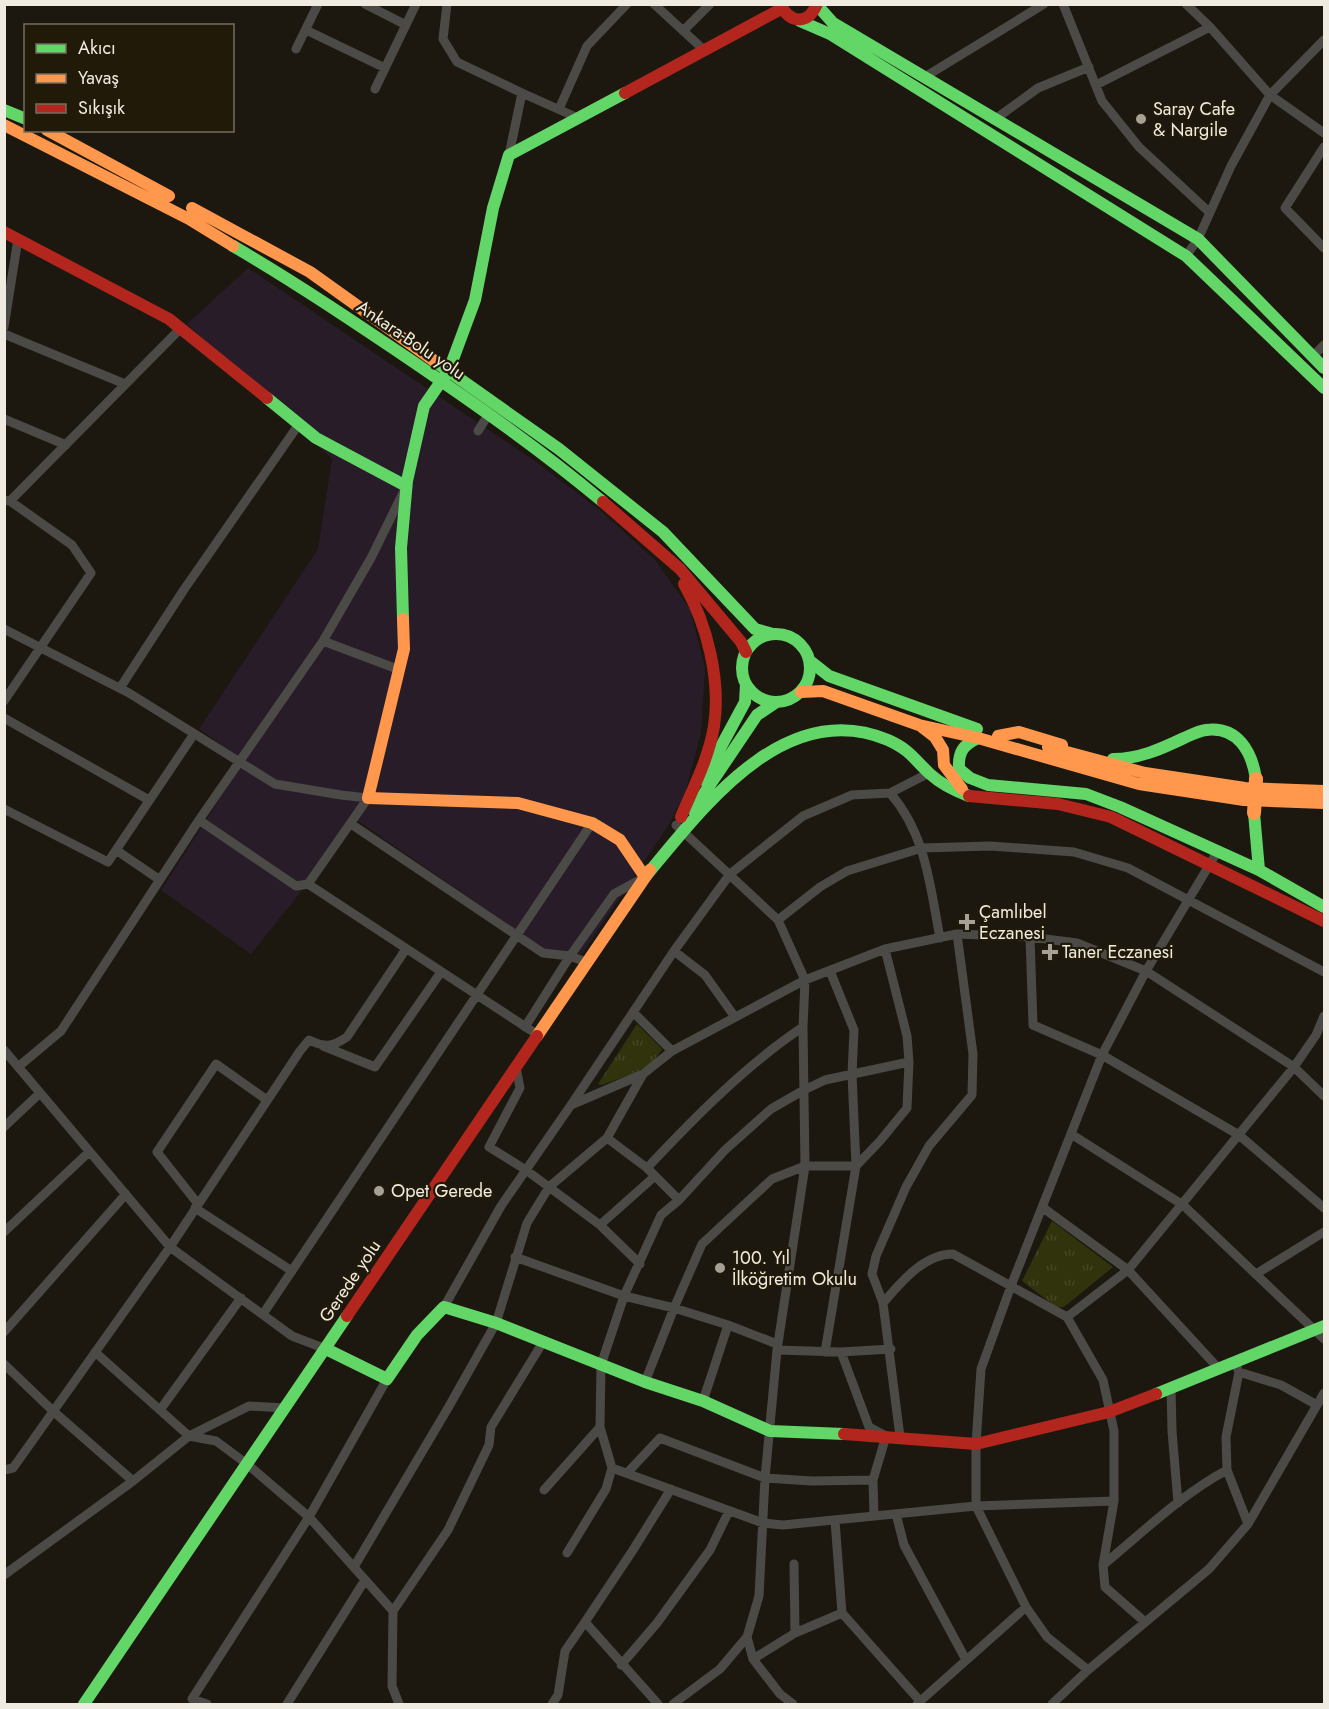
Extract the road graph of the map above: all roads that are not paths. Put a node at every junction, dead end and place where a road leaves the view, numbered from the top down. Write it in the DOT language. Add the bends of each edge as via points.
graph roads {
  1 [pos="318,4"];
  2 [pos="364,4"];
  3 [pos="416,4"];
  4 [pos="447,4"];
  5 [pos="627,4"];
  6 [pos="654,4"];
  7 [pos="710,4"];
  8 [pos="1044,4"];
  9 [pos="1063,4"];
  10 [pos="1186,4"];
  11 [pos="817,5"];
  12 [pos="781,7"];
  13 [pos="800,21"];
  14 [pos="406,25"];
  15 [pos="1210,27"];
  16 [pos="306,30"];
  17 [pos="683,32"];
  18 [pos="1324,40"];
  19 [pos="296,49"];
  20 [pos="704,50"];
  21 [pos="1089,67"];
  22 [pos="385,68"];
  23 [pos="923,78"];
  24 [pos="1096,84"];
  25 [pos="375,89"];
  26 [pos="522,93"];
  27 [pos="1270,95"];
  28 [pos="559,109"];
  29 [pos="4,110"];
  30 [pos="24,118"];
  31 [pos="578,118"];
  32 [pos="994,120"];
  33 [pos="4,125"];
  34 [pos="51,132"];
  35 [pos="1324,133"];
  36 [pos="1324,147"];
  37 [pos="509,155"];
  38 [pos="1209,212"];
  39 [pos="4,232"];
  40 [pos="18,239"];
  41 [pos="1198,240"];
  42 [pos="1324,245"];
  43 [pos="1186,256"];
  44 [pos="4,327"];
  45 [pos="180,328"];
  46 [pos="4,334"];
  47 [pos="1324,345"];
  48 [pos="1313,356"];
  49 [pos="1324,368"];
  50 [pos="445,376"];
  51 [pos="125,384"];
  52 [pos="1324,388"];
  53 [pos="488,415"];
  54 [pos="4,419"];
  55 [pos="299,424"];
  56 [pos="478,431"];
  57 [pos="66,444"];
  58 [pos="406,486"];
  59 [pos="7,500"];
  60 [pos="661,552"];
  61 [pos="4,629"];
  62 [pos="773,634"];
  63 [pos="323,641"];
  64 [pos="41,648"];
  65 [pos="746,652"];
  66 [pos="810,661"];
  67 [pos="400,670"];
  68 [pos="746,684"];
  69 [pos="120,688"];
  70 [pos="801,692"];
  71 [pos="4,701"];
  72 [pos="775,703"];
  73 [pos="4,718"];
  74 [pos="919,725"];
  75 [pos="194,734"];
  76 [pos="998,736"];
  77 [pos="978,738"];
  78 [pos="238,761"];
  79 [pos="929,773"];
  80 [pos="1324,790"];
  81 [pos="890,793"];
  82 [pos="969,796"];
  83 [pos="368,798"];
  84 [pos="149,800"];
  85 [pos="1324,803"];
  86 [pos="4,809"];
  87 [pos="198,820"];
  88 [pos="592,823"];
  89 [pos="351,824"];
  90 [pos="680,825"];
  91 [pos="922,848"];
  92 [pos="116,850"];
  93 [pos="1217,852"];
  94 [pos="1208,865"];
  95 [pos="1259,870"];
  96 [pos="730,873"];
  97 [pos="645,877"];
  98 [pos="160,880"];
  99 [pos="308,884"];
  100 [pos="1188,901"];
  101 [pos="1324,907"];
  102 [pos="778,920"];
  103 [pos="1324,921"];
  104 [pos="957,934"];
  105 [pos="516,935"];
  106 [pos="1030,937"];
  107 [pos="940,938"];
  108 [pos="406,949"];
  109 [pos="885,949"];
  110 [pos="674,951"];
  111 [pos="570,956"];
  112 [pos="586,962"];
  113 [pos="830,971"];
  114 [pos="1146,971"];
  115 [pos="441,972"];
  116 [pos="1324,972"];
  117 [pos="805,980"];
  118 [pos="476,995"];
  119 [pos="633,1012"];
  120 [pos="1324,1016"];
  121 [pos="735,1017"];
  122 [pos="525,1027"];
  123 [pos="803,1027"];
  124 [pos="538,1035"];
  125 [pos="323,1046"];
  126 [pos="4,1050"];
  127 [pos="672,1051"];
  128 [pos="1102,1055"];
  129 [pos="909,1062"];
  130 [pos="18,1067"];
  131 [pos="516,1067"];
  132 [pos="1294,1067"];
  133 [pos="643,1074"];
  134 [pos="852,1074"];
  135 [pos="804,1090"];
  136 [pos="40,1093"];
  137 [pos="1324,1096"];
  138 [pos="267,1100"];
  139 [pos="571,1105"];
  140 [pos="4,1127"];
  141 [pos="1071,1134"];
  142 [pos="1239,1135"];
  143 [pos="607,1138"];
  144 [pos="89,1152"];
  145 [pos="805,1166"];
  146 [pos="856,1166"];
  147 [pos="647,1168"];
  148 [pos="526,1170"];
  149 [pos="654,1176"];
  150 [pos="549,1187"];
  151 [pos="126,1194"];
  152 [pos="679,1200"];
  153 [pos="1183,1205"];
  154 [pos="197,1206"];
  155 [pos="1042,1206"];
  156 [pos="1324,1208"];
  157 [pos="600,1225"];
  158 [pos="4,1232"];
  159 [pos="1324,1232"];
  160 [pos="170,1247"];
  161 [pos="515,1257"];
  162 [pos="640,1264"];
  163 [pos="1128,1270"];
  164 [pos="292,1271"];
  165 [pos="1257,1274"];
  166 [pos="1011,1286"];
  167 [pos="624,1296"];
  168 [pos="241,1298"];
  169 [pos="884,1303"];
  170 [pos="444,1307"];
  171 [pos="674,1308"];
  172 [pos="262,1314"];
  173 [pos="1067,1317"];
  174 [pos="496,1323"];
  175 [pos="728,1324"];
  176 [pos="4,1332"];
  177 [pos="1321,1332"];
  178 [pos="543,1342"];
  179 [pos="777,1347"];
  180 [pos="326,1349"];
  181 [pos="891,1349"];
  182 [pos="95,1352"];
  183 [pos="825,1352"];
  184 [pos="841,1352"];
  185 [pos="4,1364"];
  186 [pos="601,1365"];
  187 [pos="1237,1368"];
  188 [pos="1219,1369"];
  189 [pos="387,1379"];
  190 [pos="645,1382"];
  191 [pos="1171,1387"];
  192 [pos="1324,1392"];
  193 [pos="703,1401"];
  194 [pos="1317,1405"];
  195 [pos="285,1408"];
  196 [pos="160,1410"];
  197 [pos="53,1411"];
  198 [pos="1109,1412"];
  199 [pos="600,1427"];
  200 [pos="770,1431"];
  201 [pos="189,1436"];
  202 [pos="893,1436"];
  203 [pos="976,1444"];
  204 [pos="247,1464"];
  205 [pos="612,1468"];
  206 [pos="4,1470"];
  207 [pos="1227,1470"];
  208 [pos="627,1473"];
  209 [pos="765,1478"];
  210 [pos="873,1480"];
  211 [pos="133,1481"];
  212 [pos="671,1489"];
  213 [pos="544,1490"];
  214 [pos="1114,1501"];
  215 [pos="1178,1503"];
  216 [pos="976,1506"];
  217 [pos="729,1510"];
  218 [pos="896,1514"];
  219 [pos="874,1516"];
  220 [pos="309,1517"];
  221 [pos="835,1521"];
  222 [pos="763,1523"];
  223 [pos="1248,1524"];
  224 [pos="567,1553"];
  225 [pos="794,1564"];
  226 [pos="1103,1564"];
  227 [pos="354,1567"];
  228 [pos="4,1575"];
  229 [pos="365,1580"];
  230 [pos="1026,1607"];
  231 [pos="393,1611"];
  232 [pos="842,1613"];
  233 [pos="585,1622"];
  234 [pos="1145,1622"];
  235 [pos="795,1634"];
  236 [pos="747,1637"];
  237 [pos="753,1659"];
  238 [pos="966,1660"];
  239 [pos="621,1665"];
  240 [pos="1088,1670"];
  241 [pos="918,1703"];
  242 [pos="84,1704"];
  243 [pos="207,1704"];
  244 [pos="287,1704"];
  245 [pos="399,1704"];
  246 [pos="552,1704"];
  247 [pos="658,1704"];
  248 [pos="673,1704"];
  249 [pos="793,1704"];
  250 [pos="1052,1704"];
  1 -- 16 [label="street"];
  2 -- 14 [label="street"];
  3 -- 14 [label="street"];
  4 -- 26 [label="street" via="443,39 457,62"];
  5 -- 28 [label="street" via="586,46"];
  6 -- 17 [label="street"];
  7 -- 17 [label="street"];
  8 -- 23 [label="street"];
  9 -- 21 [label="street"];
  10 -- 15 [label="street"];
  11 -- 13 [label="main road" via="811,16"];
  11 -- 23 [label="main road" via="833,22"];
  12 -- 13 [label="main road" via="788,18"];
  12 -- 20 [label="main road"];
  13 -- 43 [label="main road" via="830,34"];
  14 -- 22 [label="street"];
  15 -- 24 [label="street"];
  15 -- 27 [label="street"];
  16 -- 19 [label="street"];
  16 -- 22 [label="street"];
  17 -- 20 [label="street"];
  18 -- 27 [label="street"];
  20 -- 31 [label="main road"];
  21 -- 24 [label="street"];
  21 -- 32 [label="street" via="1038,88"];
  22 -- 25 [label="street"];
  23 -- 32 [label="main road"];
  24 -- 38 [label="street" via="1102,100 1139,147"];
  26 -- 28 [label="street"];
  26 -- 37 [label="street"];
  27 -- 35 [label="street"];
  27 -- 38 [label="street"];
  28 -- 31 [label="street"];
  29 -- 30 [label="main road"];
  31 -- 37 [label="main road"];
  32 -- 41 [label="main road"];
  33 -- 50 [label="main road, Ankara-Bolu yolu" via="189,219"];
  34 -- 50 [label="main road, Ankara-Bolu yolu" via="310,273"];
  36 -- 42 [label="street" via="1286,208"];
  37 -- 50 [label="main road" via="493,208 475,300"];
  38 -- 41 [label="street"];
  39 -- 40 [label="main road"];
  40 -- 44 [label="street"];
  40 -- 45 [label="main road"];
  41 -- 43 [label="street"];
  41 -- 48 [label="main road"];
  43 -- 52 [label="main road"];
  45 -- 51 [label="street"];
  45 -- 55 [label="main road"];
  46 -- 51 [label="street"];
  47 -- 48 [label="street"];
  48 -- 49 [label="main road"];
  50 -- 53 [label="main road, Ankara-Bolu yolu"];
  50 -- 58 [label="main road" via="424,406"];
  50 -- 62 [label="main road, Ankara-Bolu yolu" via="559,449 663,532 755,629"];
  51 -- 57 [label="street"];
  53 -- 56 [label="street"];
  53 -- 60 [label="main road, Ankara-Bolu yolu" via="554,461"];
  54 -- 57 [label="street"];
  55 -- 58 [label="main road" via="316,438"];
  55 -- 69 [label="street"];
  57 -- 59 [label="street"];
  58 -- 63 [label="street" via="371,558"];
  58 -- 67 [label="main road" via="401,548 404,649"];
  59 -- 64 [label="street" via="72,545 92,573"];
  60 -- 65 [label="main road, Ankara-Bolu yolu" via="714,608"];
  60 -- 90 [label="main road" via="692,596 714,678 714,725"];
  61 -- 64 [label="street"];
  62 -- 65 [label="main road" via="762,637"];
  62 -- 66 [label="main road" via="783,634 801,644"];
  63 -- 67 [label="street"];
  63 -- 78 [label="street"];
  64 -- 69 [label="street"];
  64 -- 71 [label="street"];
  65 -- 68 [label="main road" via="742,663"];
  66 -- 70 [label="main road" via="811,672"];
  66 -- 76 [label="main road" via="829,676"];
  67 -- 83 [label="main road"];
  68 -- 72 [label="main road" via="758,698"];
  68 -- 90 [label="main road" via="745,702"];
  69 -- 75 [label="street"];
  70 -- 72 [label="main road"];
  70 -- 74 [label="main road" via="823,692"];
  72 -- 90 [label="main road" via="757,715"];
  73 -- 84 [label="street"];
  74 -- 77 [label="main road"];
  74 -- 82 [label="main road" via="935,737 943,750 944,765"];
  75 -- 78 [label="street"];
  75 -- 84 [label="street"];
  76 -- 80 [label="main road" via="1145,773 1245,788"];
  76 -- 95 [label="main road, bridge" via="1019,732 1126,760 1204,730 1233,734 1243,741 1254,762"];
  77 -- 85 [label="main road" via="1139,784 1244,800"];
  77 -- 93 [label="main road" via="963,746 958,756 959,769 970,778 988,785 1086,794"];
  78 -- 83 [label="street" via="275,784"];
  78 -- 87 [label="street"];
  79 -- 81 [label="street"];
  79 -- 82 [label="main road"];
  79 -- 90 [label="main road" via="905,749 870,734 834,730 771,752"];
  81 -- 91 [label="street" via="905,809"];
  81 -- 96 [label="street" via="852,795 803,816"];
  82 -- 94 [label="main road" via="1080,807 1111,817"];
  83 -- 88 [label="main road" via="518,803"];
  83 -- 89 [label="street"];
  84 -- 92 [label="street"];
  86 -- 92 [label="street" via="108,862"];
  87 -- 98 [label="street"];
  87 -- 99 [label="street" via="296,886"];
  88 -- 97 [label="main road" via="620,840"];
  88 -- 105 [label="street"];
  89 -- 99 [label="street"];
  89 -- 105 [label="street"];
  90 -- 96 [label="street"];
  90 -- 97 [label="main road, Gerede yolu"];
  91 -- 100 [label="street" via="990,846 1074,852 1128,868"];
  91 -- 102 [label="street" via="847,871"];
  91 -- 107 [label="street"];
  92 -- 98 [label="street"];
  93 -- 94 [label="street"];
  93 -- 95 [label="main road"];
  94 -- 100 [label="street"];
  94 -- 103 [label="main road"];
  95 -- 101 [label="main road"];
  96 -- 102 [label="street"];
  96 -- 110 [label="street"];
  97 -- 111 [label="street" via="614,894"];
  97 -- 112 [label="main road, Gerede yolu"];
  98 -- 130 [label="street" via="61,1031"];
  99 -- 108 [label="street"];
  100 -- 114 [label="street"];
  100 -- 116 [label="street"];
  102 -- 117 [label="street"];
  104 -- 106 [label="street"];
  104 -- 107 [label="street"];
  104 -- 169 [label="street" via="973,1054 972,1095 929,1146 876,1256 872,1274"];
  105 -- 111 [label="street" via="543,953"];
  105 -- 118 [label="street"];
  106 -- 114 [label="street" via="1077,943"];
  106 -- 128 [label="street" via="1033,1025"];
  107 -- 109 [label="street"];
  108 -- 115 [label="street"];
  108 -- 125 [label="street" via="347,1037"];
  109 -- 113 [label="street"];
  109 -- 129 [label="street" via="907,1036"];
  110 -- 119 [label="street"];
  110 -- 121 [label="street" via="705,975"];
  111 -- 112 [label="street"];
  111 -- 122 [label="street"];
  112 -- 124 [label="main road, Gerede yolu"];
  113 -- 117 [label="street"];
  113 -- 134 [label="street" via="854,1030"];
  114 -- 128 [label="street"];
  114 -- 132 [label="street"];
  115 -- 118 [label="street"];
  115 -- 125 [label="street" via="375,1067"];
  117 -- 121 [label="street"];
  117 -- 123 [label="street"];
  118 -- 122 [label="street"];
  118 -- 164 [label="street"];
  119 -- 127 [label="street"];
  119 -- 139 [label="street"];
  120 -- 132 [label="street"];
  121 -- 127 [label="street"];
  122 -- 124 [label="street"];
  123 -- 135 [label="street"];
  123 -- 147 [label="street" via="700,1112"];
  124 -- 131 [label="main road, Gerede yolu"];
  125 -- 138 [label="street" via="309,1040"];
  126 -- 130 [label="street"];
  127 -- 133 [label="street"];
  128 -- 141 [label="street"];
  128 -- 142 [label="street"];
  129 -- 134 [label="street"];
  129 -- 146 [label="street" via="907,1108"];
  130 -- 136 [label="street"];
  131 -- 148 [label="street" via="520,1088 489,1147"];
  131 -- 180 [label="main road, Gerede yolu"];
  132 -- 137 [label="street"];
  132 -- 142 [label="street"];
  133 -- 139 [label="street"];
  133 -- 143 [label="street"];
  134 -- 135 [label="street"];
  134 -- 146 [label="street"];
  135 -- 145 [label="street"];
  135 -- 152 [label="street" via="771,1109 740,1136"];
  136 -- 140 [label="street"];
  136 -- 144 [label="street"];
  138 -- 154 [label="street"];
  138 -- 154 [label="street" via="216,1064 157,1152"];
  139 -- 148 [label="street"];
  141 -- 153 [label="street"];
  141 -- 155 [label="street"];
  142 -- 153 [label="street"];
  142 -- 156 [label="street"];
  143 -- 147 [label="street"];
  143 -- 150 [label="street"];
  144 -- 151 [label="street"];
  144 -- 158 [label="street"];
  145 -- 146 [label="street"];
  145 -- 171 [label="street" via="772,1179 702,1244"];
  145 -- 179 [label="street"];
  146 -- 183 [label="street"];
  147 -- 149 [label="street"];
  148 -- 150 [label="street"];
  148 -- 170 [label="street"];
  149 -- 152 [label="street"];
  149 -- 157 [label="street"];
  150 -- 157 [label="street"];
  150 -- 161 [label="street" via="527,1223"];
  151 -- 160 [label="street"];
  151 -- 176 [label="street"];
  152 -- 162 [label="street" via="661,1215"];
  153 -- 163 [label="street"];
  153 -- 165 [label="street"];
  154 -- 160 [label="street"];
  154 -- 164 [label="street"];
  155 -- 163 [label="street"];
  155 -- 166 [label="street"];
  157 -- 162 [label="street"];
  159 -- 165 [label="street"];
  160 -- 168 [label="street"];
  160 -- 182 [label="street"];
  161 -- 167 [label="street"];
  161 -- 174 [label="street"];
  162 -- 167 [label="street"];
  163 -- 173 [label="street"];
  163 -- 188 [label="street"];
  164 -- 172 [label="street"];
  165 -- 177 [label="street"];
  166 -- 169 [label="street" via="953,1254 942,1254 904,1279"];
  166 -- 173 [label="street"];
  166 -- 203 [label="street" via="981,1369"];
  167 -- 171 [label="street"];
  167 -- 186 [label="street"];
  168 -- 172 [label="street"];
  168 -- 196 [label="street"];
  169 -- 181 [label="street"];
  170 -- 174 [label="main road"];
  170 -- 189 [label="main road" via="417,1335"];
  171 -- 175 [label="street"];
  171 -- 190 [label="street"];
  172 -- 180 [label="street" via="292,1336"];
  173 -- 198 [label="street" via="1103,1380"];
  174 -- 178 [label="main road"];
  174 -- 227 [label="street"];
  175 -- 179 [label="street"];
  175 -- 193 [label="street"];
  177 -- 187 [label="main road"];
  178 -- 186 [label="main road"];
  178 -- 231 [label="street" via="491,1427 489,1445 448,1530"];
  179 -- 183 [label="street"];
  179 -- 200 [label="street"];
  180 -- 189 [label="main road"];
  180 -- 195 [label="main road, Gerede yolu"];
  181 -- 184 [label="street"];
  181 -- 202 [label="street"];
  182 -- 196 [label="street"];
  182 -- 197 [label="street"];
  183 -- 184 [label="street"];
  184 -- 202 [label="street" via="869,1427"];
  185 -- 197 [label="street"];
  186 -- 190 [label="main road"];
  186 -- 199 [label="street"];
  187 -- 188 [label="main road"];
  187 -- 194 [label="street" via="1281,1385"];
  187 -- 207 [label="street" via="1226,1437"];
  188 -- 191 [label="main road"];
  189 -- 220 [label="street"];
  190 -- 193 [label="main road"];
  191 -- 198 [label="main road"];
  191 -- 215 [label="street"];
  192 -- 194 [label="street"];
  193 -- 200 [label="main road"];
  194 -- 223 [label="street"];
  195 -- 201 [label="street" via="249,1406"];
  195 -- 204 [label="main road, Gerede yolu"];
  196 -- 201 [label="street"];
  197 -- 206 [label="street" via="13,1468"];
  197 -- 211 [label="street"];
  198 -- 203 [label="main road"];
  198 -- 214 [label="street" via="1114,1431"];
  199 -- 205 [label="street"];
  199 -- 213 [label="street"];
  200 -- 202 [label="main road"];
  200 -- 209 [label="street"];
  201 -- 204 [label="street" via="216,1441"];
  201 -- 211 [label="street"];
  202 -- 203 [label="main road"];
  202 -- 210 [label="street"];
  203 -- 216 [label="street"];
  204 -- 220 [label="street"];
  204 -- 242 [label="main road, Gerede yolu"];
  205 -- 208 [label="street"];
  205 -- 224 [label="street" via="606,1489"];
  207 -- 215 [label="street"];
  207 -- 223 [label="street"];
  208 -- 209 [label="street" via="660,1438"];
  208 -- 212 [label="street"];
  209 -- 210 [label="street"];
  209 -- 222 [label="street"];
  210 -- 219 [label="street"];
  211 -- 228 [label="street"];
  212 -- 217 [label="street"];
  212 -- 233 [label="street"];
  214 -- 216 [label="street"];
  214 -- 226 [label="street"];
  215 -- 226 [label="street"];
  216 -- 218 [label="street"];
  216 -- 230 [label="street"];
  217 -- 222 [label="street"];
  217 -- 239 [label="street" via="710,1550"];
  218 -- 219 [label="street"];
  218 -- 238 [label="street" via="904,1545"];
  219 -- 221 [label="street"];
  220 -- 227 [label="street"];
  220 -- 243 [label="street" via="192,1699"];
  221 -- 222 [label="street"];
  221 -- 232 [label="street"];
  222 -- 236 [label="street" via="759,1596"];
  223 -- 234 [label="street" via="1209,1569"];
  225 -- 235 [label="street"];
  226 -- 234 [label="street" via="1105,1587"];
  227 -- 229 [label="street"];
  229 -- 231 [label="street"];
  229 -- 244 [label="street"];
  230 -- 238 [label="street"];
  230 -- 240 [label="street" via="1047,1637"];
  231 -- 245 [label="street" via="392,1686"];
  232 -- 235 [label="street"];
  232 -- 241 [label="street"];
  233 -- 239 [label="street"];
  233 -- 246 [label="street" via="565,1651 558,1695"];
  234 -- 240 [label="street"];
  235 -- 237 [label="street"];
  236 -- 237 [label="street"];
  236 -- 248 [label="street" via="720,1669"];
  237 -- 249 [label="street" via="780,1694"];
  238 -- 241 [label="street"];
  239 -- 247 [label="street"];
  240 -- 250 [label="street"];
}
